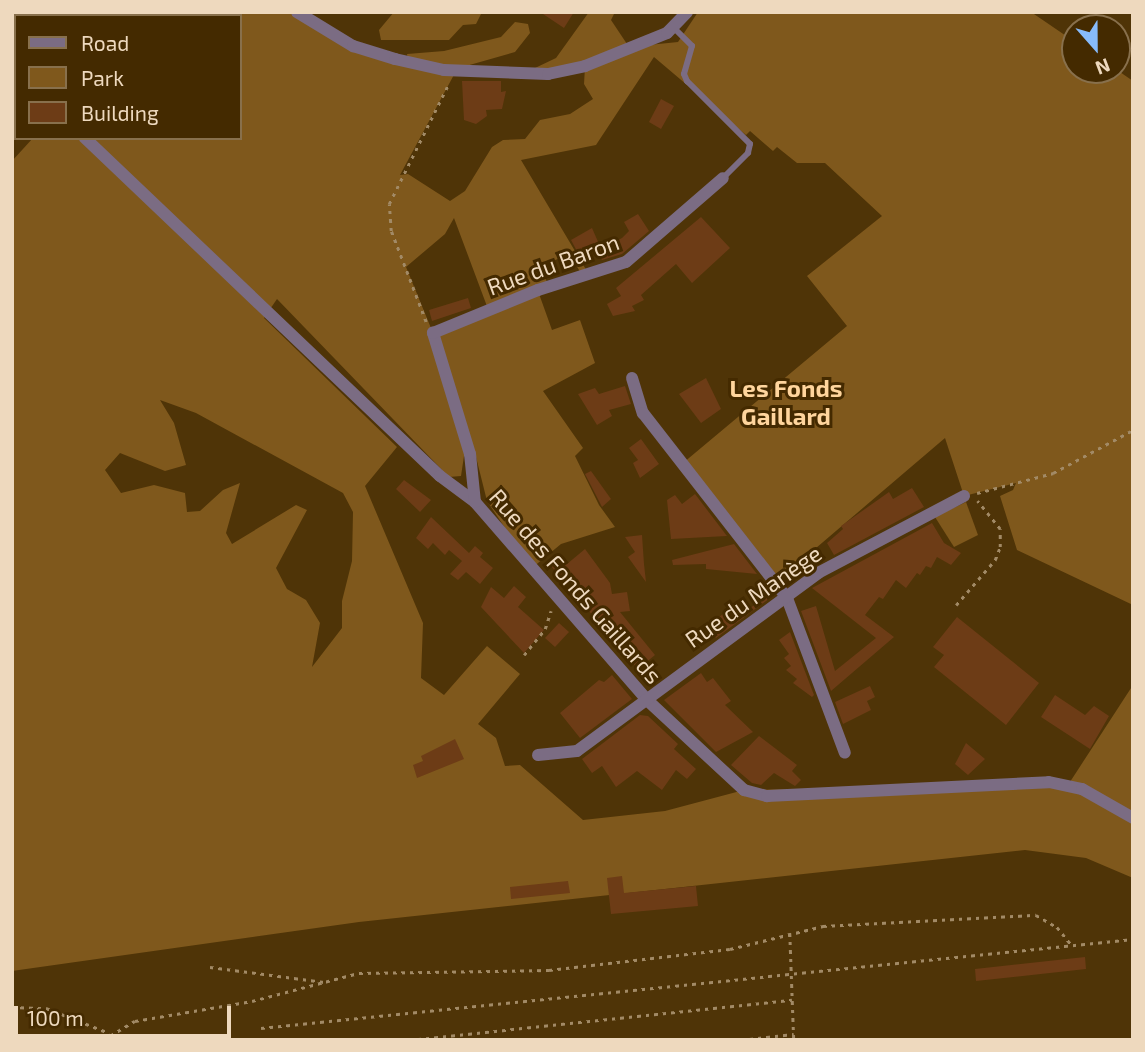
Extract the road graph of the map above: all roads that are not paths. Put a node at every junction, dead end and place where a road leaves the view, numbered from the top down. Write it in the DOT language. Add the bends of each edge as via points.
graph roads {
  1 [pos="297,12"];
  2 [pos="687,12"];
  3 [pos="675,29"];
  4 [pos="87,140"];
  5 [pos="723,178"];
  6 [pos="632,378"];
  7 [pos="964,496"];
  8 [pos="475,502"];
  9 [pos="787,598"];
  10 [pos="646,699"];
  11 [pos="845,753"];
  12 [pos="538,755"];
  13 [pos="1133,818"];
  1 -- 3 [label="street" via="354,46 456,71 548,74 585,66"];
  2 -- 3 [label="street"];
  3 -- 5 [label="lane, Rue du Baron" via="692,46 684,74 687,81 750,144 748,153"];
  4 -- 8 [label="street, Rue des Fonds Gaillards" via="431,468"];
  5 -- 8 [label="street, Rue du Baron" via="626,262 538,290 433,333 470,454"];
  6 -- 9 [label="street" via="643,413"];
  7 -- 9 [label="street, Rue du Manège" via="818,573"];
  8 -- 10 [label="street, Rue des Fonds Gaillards"];
  9 -- 10 [label="street, Rue du Manège"];
  9 -- 11 [label="street"];
  10 -- 12 [label="street, Rue du Manège" via="577,751"];
  10 -- 13 [label="street, Rue des Fonds Gaillards" via="744,790 757,795 1049,782 1082,789"];
}
